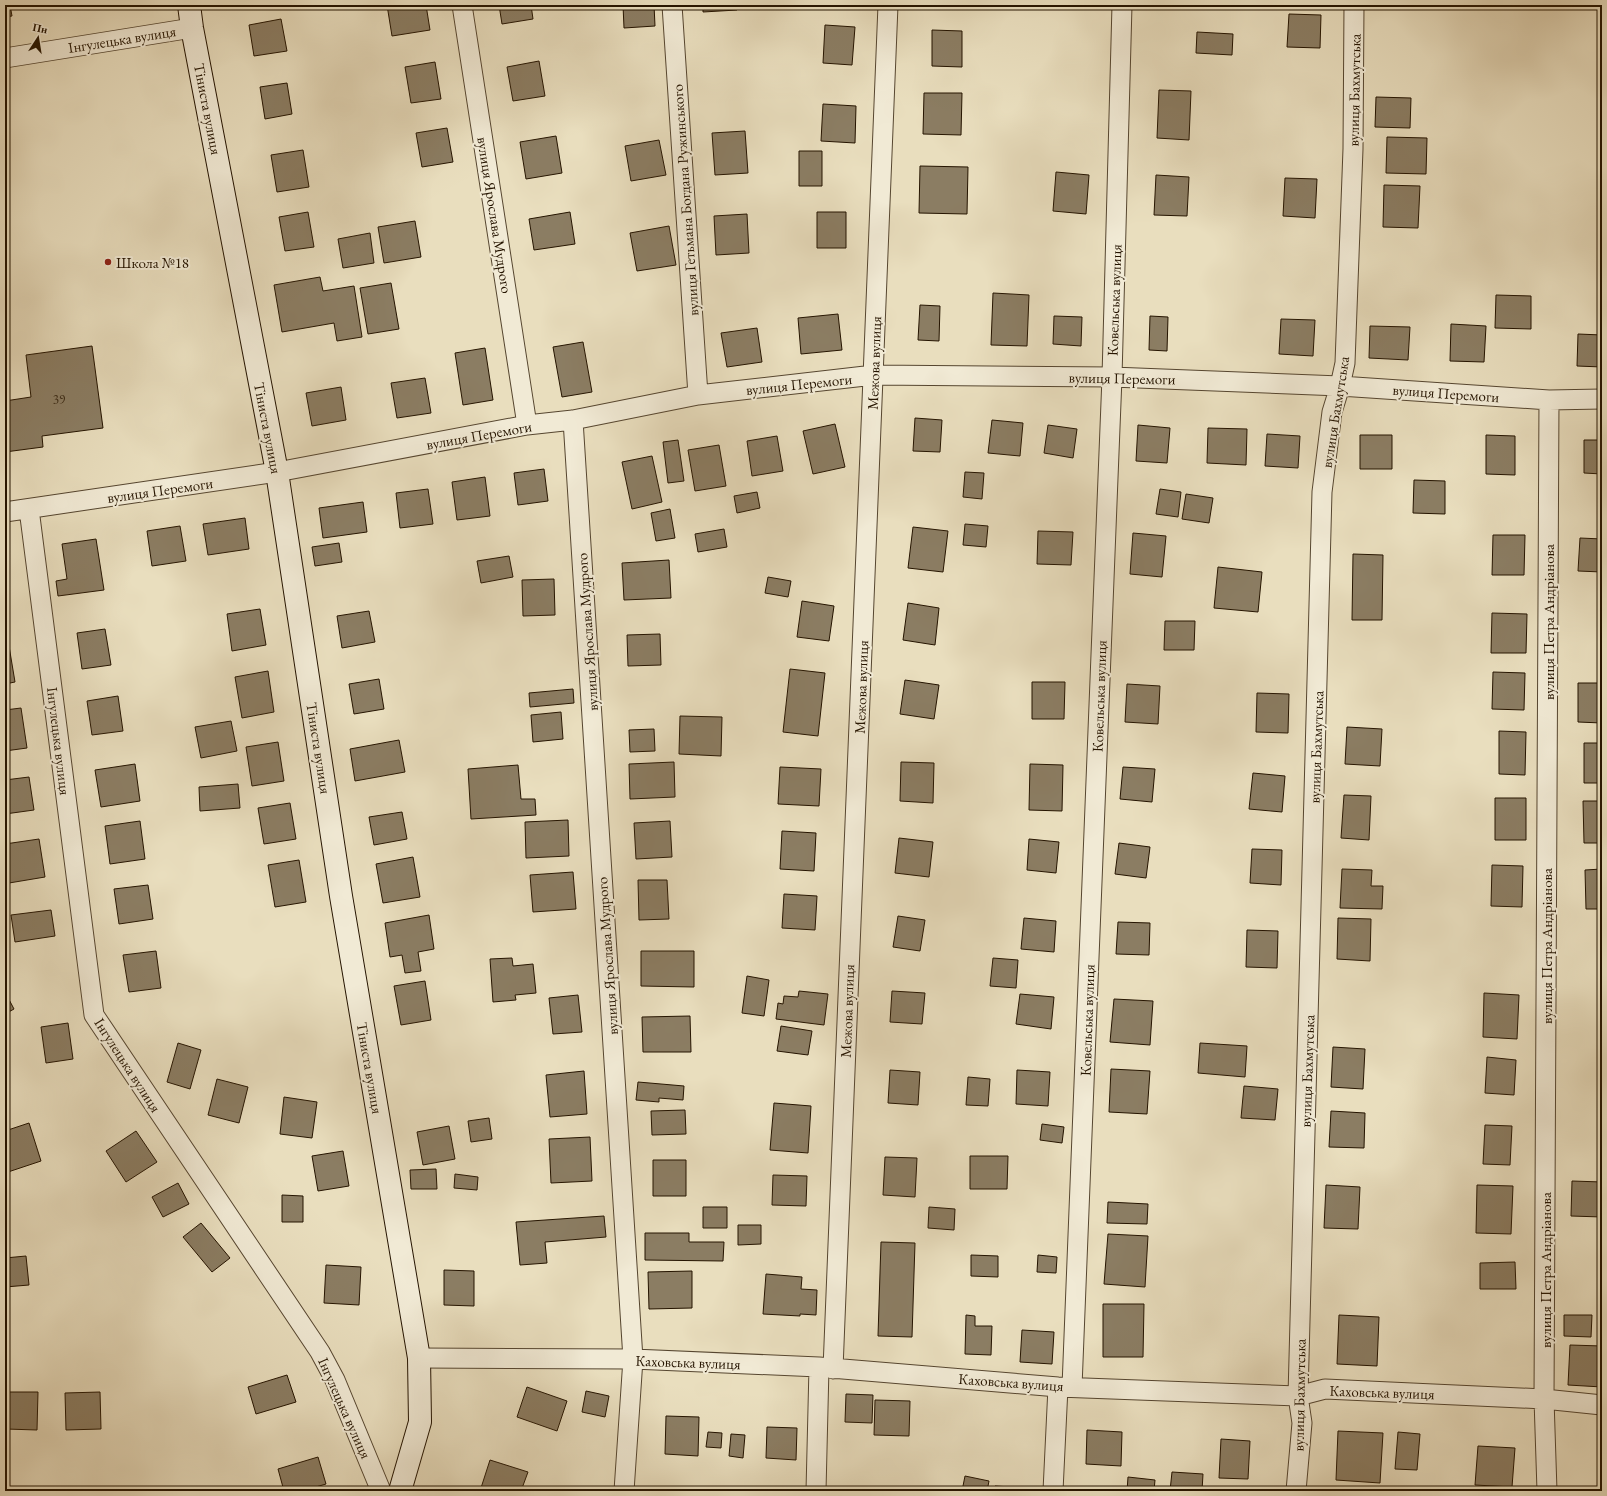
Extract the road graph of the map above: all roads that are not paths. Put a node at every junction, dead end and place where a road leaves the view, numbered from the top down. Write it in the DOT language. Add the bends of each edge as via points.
graph roads {
  1 [pos="189,5"];
  2 [pos="462,5"];
  3 [pos="672,5"];
  4 [pos="888,5"];
  5 [pos="1122,5"];
  6 [pos="1354,5"];
  7 [pos="192,28"];
  8 [pos="5,58"];
  9 [pos="874,375"];
  10 [pos="1112,377"];
  11 [pos="1340,386"];
  12 [pos="698,395"];
  13 [pos="1602,399"];
  14 [pos="1549,400"];
  15 [pos="573,420"];
  16 [pos="527,425"];
  17 [pos="277,472"];
  18 [pos="29,509"];
  19 [pos="5,512"];
  20 [pos="419,1358"];
  21 [pos="633,1360"];
  22 [pos="826,1368"];
  23 [pos="1065,1387"];
  24 [pos="1298,1396"];
  25 [pos="1544,1399"];
  26 [pos="1602,1405"];
  27 [pos="381,1491"];
  28 [pos="400,1491"];
  29 [pos="624,1491"];
  30 [pos="816,1491"];
  31 [pos="1053,1491"];
  32 [pos="1296,1491"];
  33 [pos="1547,1491"];
  1 -- 7 [label="street, Тіниста вулиця"];
  2 -- 16 [label="street, вулиця Ярослава Мудрого"];
  3 -- 12 [label="street, вулиця Гетьмана Богдана Ружинського"];
  4 -- 9 [label="street, Межова вулиця"];
  5 -- 10 [label="street, Ковельська вулиця"];
  6 -- 11 [label="street, вулиця Бахмутська" via="1353,149 1345,363"];
  7 -- 8 [label="street, Інгулецька вулиця"];
  7 -- 17 [label="street, Тіниста вулиця"];
  9 -- 10 [label="street, вулиця Перемоги"];
  9 -- 12 [label="street, вулиця Перемоги"];
  9 -- 22 [label="street, Межова вулиця"];
  10 -- 11 [label="street, вулиця Перемоги"];
  10 -- 23 [label="street, Ковельська вулиця"];
  11 -- 14 [label="street, вулиця Перемоги"];
  11 -- 24 [label="street, вулиця Бахмутська" via="1332,412 1322,492"];
  12 -- 15 [label="street, вулиця Перемоги"];
  13 -- 14 [label="street, вулиця Перемоги"];
  14 -- 25 [label="street, вулиця Петра Андріанова"];
  15 -- 16 [label="street, вулиця Перемоги"];
  15 -- 21 [label="street, вулиця Ярослава Мудрого"];
  16 -- 17 [label="street, вулиця Перемоги"];
  17 -- 18 [label="street, вулиця Перемоги"];
  17 -- 20 [label="street, Тіниста вулиця" via="341,896"];
  18 -- 19 [label="street, вулиця Перемоги"];
  18 -- 27 [label="street, Інгулецька вулиця" via="94,1015 320,1352 335,1380"];
  20 -- 21 [label="street, Каховська вулиця"];
  20 -- 28 [label="street, Тіниста вулиця" via="420,1422"];
  21 -- 22 [label="street, Каховська вулиця"];
  21 -- 29 [label="street, вулиця Ярослава Мудрого"];
  22 -- 23 [label="street, Каховська вулиця"];
  22 -- 30 [label="street, Межова вулиця"];
  23 -- 24 [label="street, Каховська вулиця"];
  23 -- 31 [label="street, Ковельська вулиця"];
  24 -- 25 [label="street, Каховська вулиця" via="1325,1389"];
  24 -- 32 [label="street, вулиця Бахмутська" via="1302,1424"];
  25 -- 26 [label="street, Каховська вулиця"];
  25 -- 33 [label="street, вулиця Петра Андріанова"];
}
